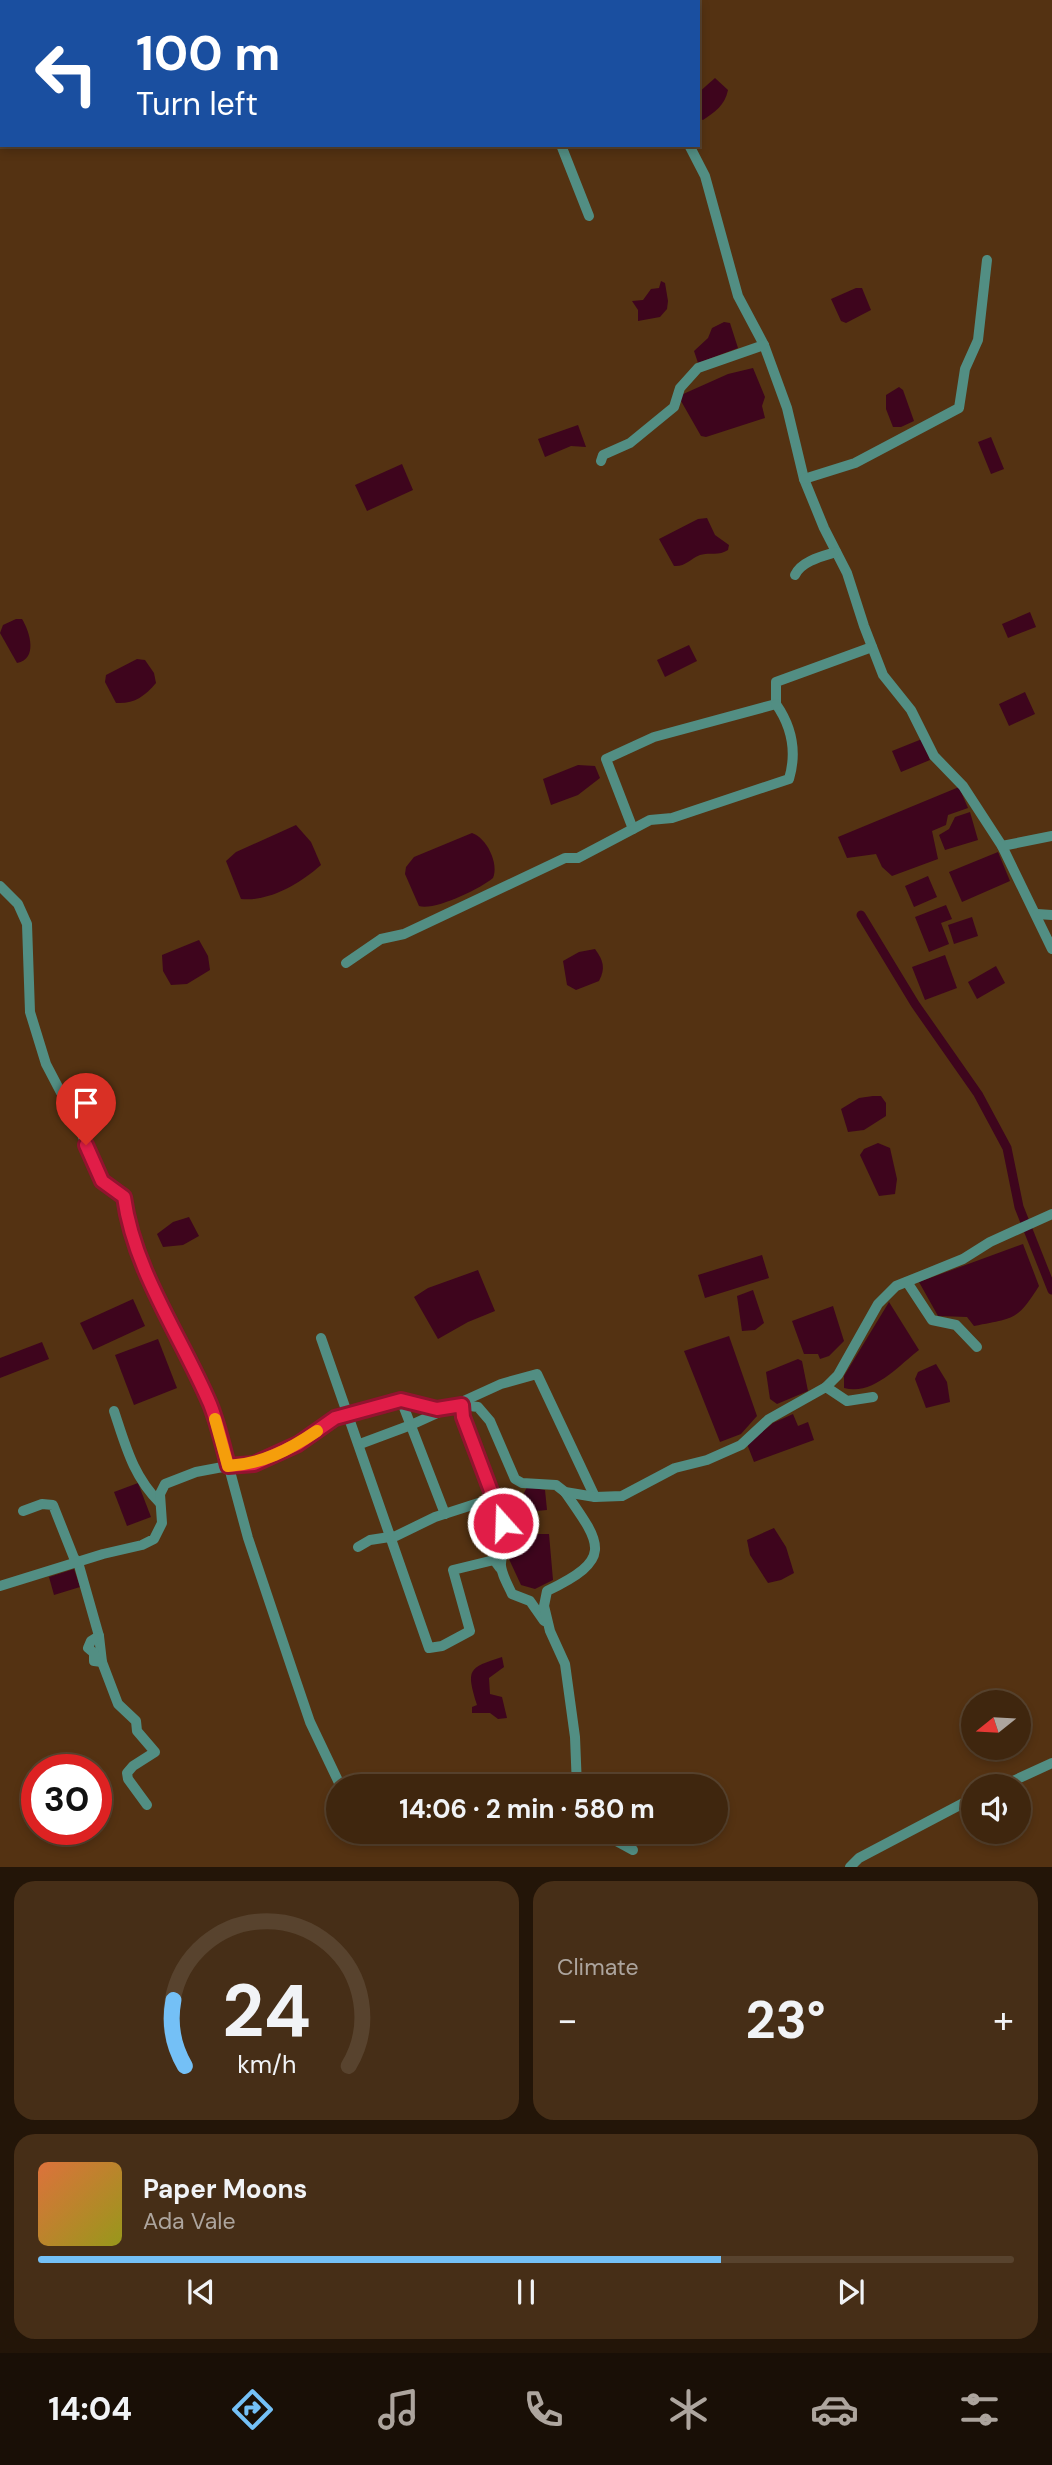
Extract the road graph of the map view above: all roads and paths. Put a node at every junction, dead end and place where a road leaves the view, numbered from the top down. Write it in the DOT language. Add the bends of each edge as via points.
graph roads {
  1 [pos="562,147"];
  2 [pos="690,147"];
  3 [pos="589,216"];
  4 [pos="987,260"];
  5 [pos="764,345"];
  6 [pos="601,461"];
  7 [pos="804,479"];
  8 [pos="836,552"];
  9 [pos="795,575"];
  10 [pos="872,647"];
  11 [pos="776,704"];
  12 [pos="633,829"];
  13 [pos="1052,836"];
  14 [pos="1002,846"];
  15 [pos="1,890"];
  16 [pos="1037,914"];
  17 [pos="1052,915"];
  18 [pos="1052,949"];
  19 [pos="346,962"];
  20 [pos="1052,1214"];
  21 [pos="907,1282"];
  22 [pos="321,1338"];
  23 [pos="977,1347"];
  24 [pos="826,1387"];
  25 [pos="873,1396"];
  26 [pos="401,1400"];
  27 [pos="456,1406"];
  28 [pos="114,1411"];
  29 [pos="350,1415"];
  30 [pos="411,1425"];
  31 [pos="360,1444"];
  32 [pos="228,1466"];
  33 [pos="565,1492"];
  34 [pos="595,1497"];
  35 [pos="494,1498"];
  36 [pos="160,1503"];
  37 [pos="23,1511"];
  38 [pos="445,1514"];
  39 [pos="391,1536"];
  40 [pos="358,1547"];
  41 [pos="78,1562"];
  42 [pos="500,1568"];
  43 [pos="0,1586"];
  44 [pos="550,1631"];
  45 [pos="1052,1763"];
  46 [pos="335,1774"];
  47 [pos="577,1774"];
  48 [pos="1028,1774"];
  49 [pos="961,1804"];
  50 [pos="147,1805"];
  51 [pos="622,1844"];
  52 [pos="633,1850"];
  53 [pos="850,1867"];
  1 -- 3 [label="street"];
  2 -- 5 [label="street" via="705,176 738,296"];
  4 -- 7 [label="street" via="978,340 965,369 959,408 855,463"];
  5 -- 6 [label="street" via="698,368 680,388 674,407 630,443 603,455"];
  5 -- 7 [label="street" via="787,408"];
  7 -- 8 [label="street"];
  8 -- 9 [label="street" via="817,558"];
  8 -- 10 [label="street"];
  10 -- 11 [label="street" via="776,682"];
  10 -- 14 [label="street" via="883,675 911,710 934,756 963,786"];
  11 -- 12 [label="street" via="788,721 794,761 789,779"];
  11 -- 12 [label="street" via="654,737 606,759"];
  12 -- 19 [label="street" via="404,934 381,939"];
  13 -- 14 [label="street"];
  14 -- 16 [label="street"];
  15 -- 32 [label="street" via="18,904 27,925 30,1012 47,1064 102,1181 124,1197 128,1227 210,1404"];
  16 -- 17 [label="street"];
  16 -- 18 [label="street"];
  20 -- 21 [label="street"];
  21 -- 23 [label="street" via="932,1320 956,1325"];
  21 -- 24 [label="street" via="877,1304 838,1375"];
  22 -- 29 [label="street"];
  24 -- 25 [label="street" via="847,1401"];
  24 -- 34 [label="street" via="769,1419 741,1445 675,1468 622,1496"];
  26 -- 27 [label="street" via="437,1409"];
  26 -- 29 [label="street"];
  26 -- 30 [label="street"];
  27 -- 30 [label="street"];
  27 -- 33 [label="street" via="478,1406 515,1479 556,1485"];
  27 -- 34 [label="street" via="501,1384 537,1374"];
  27 -- 35 [label="street"];
  28 -- 36 [label="street" via="136,1474"];
  29 -- 31 [label="street"];
  29 -- 32 [label="street" via="335,1418 298,1444 254,1464"];
  30 -- 31 [label="street"];
  30 -- 38 [label="street"];
  31 -- 39 [label="street"];
  32 -- 36 [label="street" via="165,1484"];
  32 -- 46 [label="street" via="306,1710"];
  33 -- 34 [label="street"];
  33 -- 44 [label="street" via="594,1536 596,1556 581,1573 547,1591 544,1606"];
  35 -- 38 [label="street"];
  35 -- 42 [label="street" via="509,1540"];
  36 -- 41 [label="street" via="162,1523 154,1539"];
  37 -- 41 [label="street" via="53,1505"];
  38 -- 39 [label="street"];
  39 -- 40 [label="street"];
  39 -- 42 [label="street" via="429,1647 442,1646 470,1631 453,1570 494,1560"];
  41 -- 43 [label="street"];
  41 -- 50 [label="street" via="102,1662 118,1704 136,1721 137,1731 155,1752 127,1773"];
  42 -- 44 [label="street" via="512,1594 530,1601"];
  44 -- 47 [label="street" via="565,1664"];
  45 -- 48 [label="street"];
  49 -- 53 [label="street"];
  51 -- 52 [label="street"];
}
